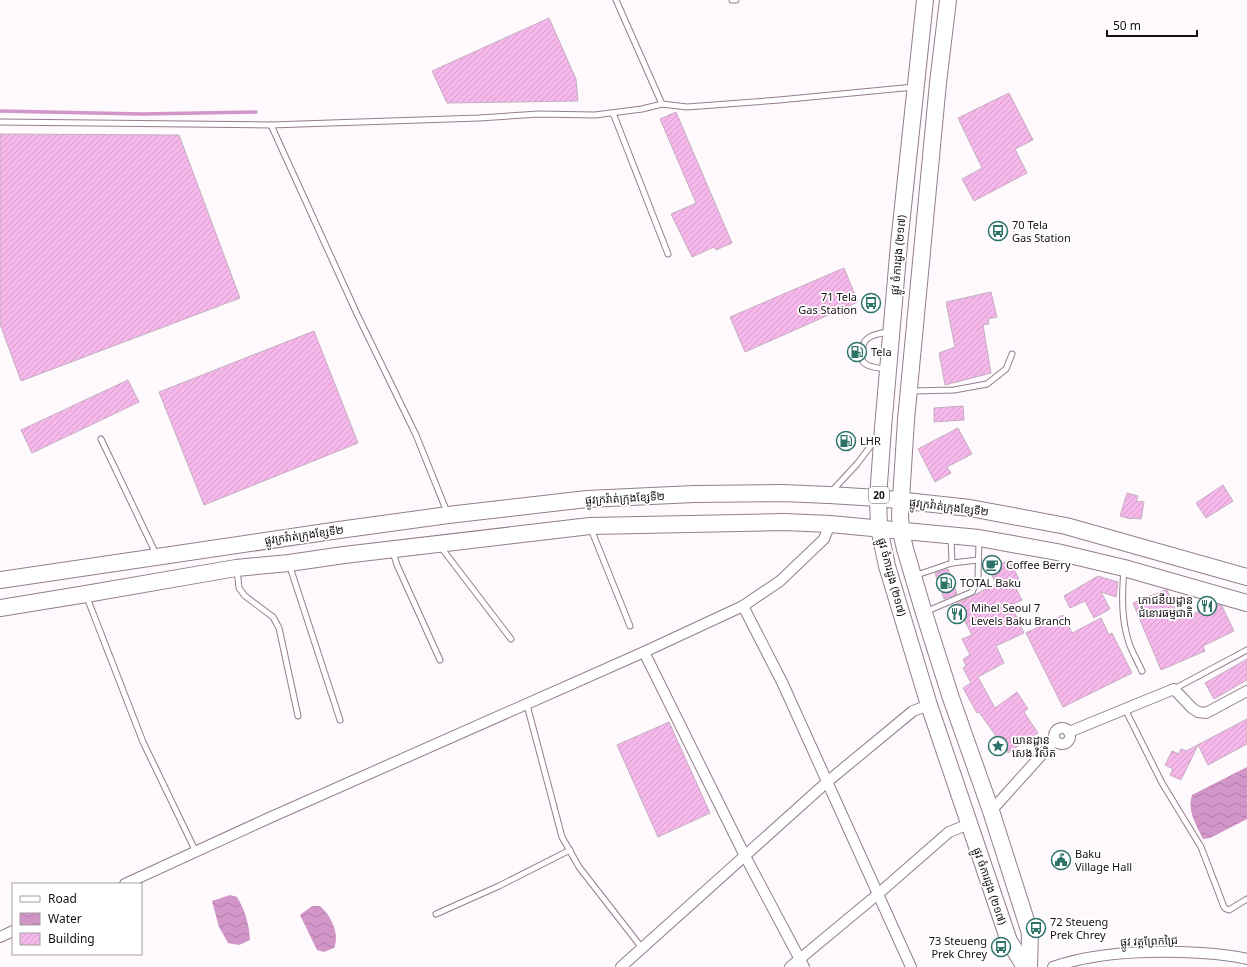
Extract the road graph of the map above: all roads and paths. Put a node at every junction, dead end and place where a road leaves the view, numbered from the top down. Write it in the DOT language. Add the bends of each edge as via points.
graph roads {
  1 [pos="616,0"];
  2 [pos="732,0"];
  3 [pos="736,0"];
  4 [pos="925,2"];
  5 [pos="948,3"];
  6 [pos="915,87"];
  7 [pos="662,104"];
  8 [pos="613,113"];
  9 [pos="0,122"];
  10 [pos="271,125"];
  11 [pos="668,254"];
  12 [pos="891,331"];
  13 [pos="1012,354"];
  14 [pos="888,369"];
  15 [pos="909,391"];
  16 [pos="883,428"];
  17 [pos="101,439"];
  18 [pos="828,495"];
  19 [pos="878,498"];
  20 [pos="901,501"];
  21 [pos="448,515"];
  22 [pos="830,524"];
  23 [pos="590,526"];
  24 [pos="879,528"];
  25 [pos="339,530"];
  26 [pos="901,531"];
  27 [pos="951,535"];
  28 [pos="979,538"];
  29 [pos="438,544"];
  30 [pos="392,549"];
  31 [pos="344,555"];
  32 [pos="157,557"];
  33 [pos="978,560"];
  34 [pos="952,563"];
  35 [pos="288,564"];
  36 [pos="236,568"];
  37 [pos="1124,568"];
  38 [pos="913,576"];
  39 [pos="1247,577"];
  40 [pos="0,580"];
  41 [pos="86,594"];
  42 [pos="1247,603"];
  43 [pos="743,606"];
  44 [pos="0,608"];
  45 [pos="924,613"];
  46 [pos="630,626"];
  47 [pos="511,639"];
  48 [pos="1247,650"];
  49 [pos="644,652"];
  50 [pos="440,660"];
  51 [pos="1142,671"];
  52 [pos="1174,689"];
  53 [pos="1247,691"];
  54 [pos="527,705"];
  55 [pos="929,705"];
  56 [pos="1125,709"];
  57 [pos="298,716"];
  58 [pos="340,720"];
  59 [pos="826,782"];
  60 [pos="992,811"];
  61 [pos="969,824"];
  62 [pos="570,850"];
  63 [pos="196,852"];
  64 [pos="744,856"];
  65 [pos="127,883"];
  66 [pos="878,894"];
  67 [pos="1247,899"];
  68 [pos="436,914"];
  69 [pos="12,931"];
  70 [pos="0,937"];
  71 [pos="642,948"];
  72 [pos="1247,958"];
  73 [pos="802,963"];
  74 [pos="625,965"];
  75 [pos="790,967"];
  76 [pos="911,967"];
  77 [pos="1024,967"];
  78 [pos="1029,967"];
  79 [pos="1053,967"];
  1 -- 7 [label="lane"];
  2 -- 3 [label="lane"];
  4 -- 5 [label="main road"];
  4 -- 6 [label="main road, ផ្លូវ ចំការដូង (២១៧) / 20"];
  5 -- 15 [label="main road, ផ្លូវ ចំការដូង (២១៧) / 20"];
  6 -- 7 [label="lane" via="687,107"];
  6 -- 12 [label="main road, ផ្លូវ ចំការដូង (២១៧) / 20"];
  7 -- 8 [label="lane" via="642,110"];
  8 -- 10 [label="lane"];
  8 -- 11 [label="lane"];
  9 -- 10 [label="lane"];
  10 -- 21 [label="lane" via="357,314 416,435"];
  12 -- 14 [label="main road, ផ្លូវ ចំការដូង (២១៧) / 20"];
  12 -- 14 [label="lane" via="866,339 860,356 868,366"];
  13 -- 15 [label="lane" via="1006,369 987,384 954,390"];
  14 -- 16 [label="main road, ផ្លូវ ចំការដូង (២១៧) / 20"];
  15 -- 20 [label="main road, ផ្លូវ ចំការដូង (២១៧) / 20"];
  16 -- 18 [label="lane" via="860,460"];
  16 -- 19 [label="main road, ផ្លូវ ចំការដូង (២១៧) / 20"];
  17 -- 32 [label="lane"];
  18 -- 19 [label="main road, ផ្លូវក្រវ៉ាត់ក្រុងខ្សែទី២"];
  18 -- 21 [label="main road, ផ្លូវក្រវ៉ាត់ក្រុងខ្សែទី២" via="708,494 587,499"];
  19 -- 20 [label="main road, ផ្លូវក្រវ៉ាត់ក្រុងខ្សែទី២"];
  19 -- 24 [label="main road, ផ្លូវ ចំការដូង (២១៧) / 20"];
  20 -- 26 [label="main road, ផ្លូវ ចំការដូង (២១៧) / 20"];
  20 -- 39 [label="main road, ផ្លូវក្រវ៉ាត់ក្រុងខ្សែទី២" via="970,508 1066,526"];
  21 -- 25 [label="main road, ផ្លូវក្រវ៉ាត់ក្រុងខ្សែទី២"];
  22 -- 23 [label="main road" via="784,522"];
  22 -- 24 [label="main road"];
  22 -- 43 [label="street" via="824,539 780,581"];
  23 -- 29 [label="main road"];
  23 -- 46 [label="lane"];
  24 -- 26 [label="main road"];
  24 -- 55 [label="main road, ផ្លូវ ចំការដូង (២១៧) / 20" via="887,566"];
  25 -- 31 [label="main road"];
  25 -- 32 [label="main road, ផ្លូវក្រវ៉ាត់ក្រុងខ្សែទី២"];
  26 -- 27 [label="main road"];
  26 -- 38 [label="main road, ផ្លូវ ចំការដូង (២១៧) / 20"];
  27 -- 28 [label="main road"];
  27 -- 34 [label="lane"];
  28 -- 33 [label="lane"];
  28 -- 37 [label="main road" via="1057,552"];
  29 -- 30 [label="main road"];
  29 -- 47 [label="lane"];
  30 -- 31 [label="main road"];
  30 -- 50 [label="lane"];
  31 -- 35 [label="main road"];
  32 -- 40 [label="main road, ផ្លូវក្រវ៉ាត់ក្រុងខ្សែទី២"];
  33 -- 34 [label="lane"];
  33 -- 45 [label="lane" via="978,579 972,592"];
  34 -- 38 [label="lane"];
  35 -- 36 [label="main road"];
  35 -- 58 [label="lane"];
  36 -- 41 [label="main road"];
  36 -- 57 [label="lane" via="239,588 245,596 273,617 279,628"];
  37 -- 42 [label="main road"];
  37 -- 51 [label="lane" via="1124,622 1129,644"];
  38 -- 45 [label="main road, ផ្លូវ ចំការដូង (២១៧) / 20"];
  41 -- 44 [label="main road"];
  41 -- 63 [label="lane" via="143,742"];
  43 -- 49 [label="street"];
  43 -- 59 [label="street" via="782,682"];
  45 -- 60 [label="main road, ផ្លូវ ចំការដូង (២១៧) / 20" via="951,698"];
  48 -- 52 [label="lane"];
  49 -- 54 [label="street"];
  49 -- 64 [label="street"];
  52 -- 53 [label="street" via="1192,708 1206,713"];
  52 -- 56 [label="street"];
  54 -- 62 [label="lane" via="562,837"];
  54 -- 63 [label="street"];
  55 -- 59 [label="street" via="914,711"];
  55 -- 61 [label="main road, ផ្លូវ ចំការដូង (២១៧) / 20"];
  56 -- 60 [label="street" via="1069,732 1070,737 1066,743 1061,744 1055,740"];
  56 -- 67 [label="lane" via="1162,784 1201,847 1224,907 1229,910"];
  59 -- 64 [label="street"];
  59 -- 66 [label="street"];
  60 -- 78 [label="main road, ផ្លូវ ចំការដូង (២១៧) / 20" via="1030,932"];
  61 -- 66 [label="street" via="949,832"];
  61 -- 77 [label="main road, ផ្លូវ ចំការដូង (២១៧) / 20" via="1009,940"];
  62 -- 68 [label="lane"];
  62 -- 71 [label="lane" via="579,867"];
  63 -- 65 [label="street"];
  64 -- 71 [label="street"];
  64 -- 73 [label="street"];
  66 -- 73 [label="street"];
  66 -- 76 [label="street"];
  69 -- 70 [label="street"];
  71 -- 74 [label="street"];
  72 -- 79 [label="street, ផ្លូវ វត្តព្រែកជ្រៃ" via="1171,951 1111,954 1070,961"];
  73 -- 75 [label="street"];
}
